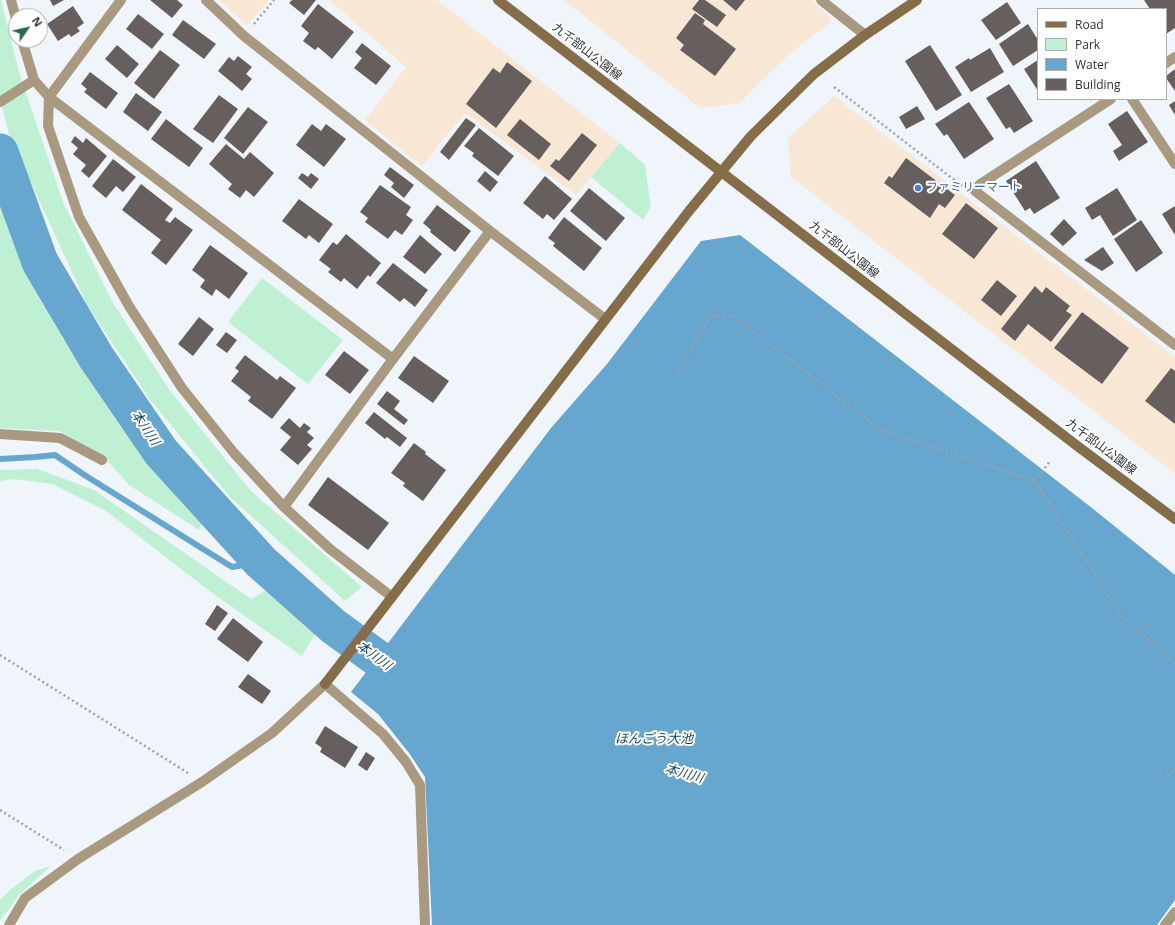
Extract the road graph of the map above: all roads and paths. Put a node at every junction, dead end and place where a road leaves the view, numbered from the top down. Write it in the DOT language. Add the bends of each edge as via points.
graph roads {
  1 [pos="122,0"];
  2 [pos="206,0"];
  3 [pos="274,0"];
  4 [pos="498,0"];
  5 [pos="821,0"];
  6 [pos="917,0"];
  7 [pos="865,34"];
  8 [pos="244,36"];
  9 [pos="24,48"];
  10 [pos="34,80"];
  11 [pos="834,87"];
  12 [pos="49,97"];
  13 [pos="1109,100"];
  14 [pos="1133,100"];
  15 [pos="0,102"];
  16 [pos="1175,164"];
  17 [pos="722,172"];
  18 [pos="975,191"];
  19 [pos="490,231"];
  20 [pos="605,319"];
  21 [pos="1175,345"];
  22 [pos="393,359"];
  23 [pos="677,374"];
  24 [pos="0,434"];
  25 [pos="102,460"];
  26 [pos="1050,461"];
  27 [pos="1035,481"];
  28 [pos="284,507"];
  29 [pos="1175,520"];
  30 [pos="392,597"];
  31 [pos="0,655"];
  32 [pos="1175,663"];
  33 [pos="325,684"];
  34 [pos="1175,770"];
  35 [pos="1163,779"];
  36 [pos="202,782"];
  37 [pos="0,810"];
  38 [pos="78,859"];
  39 [pos="1175,912"];
  40 [pos="9,925"];
  41 [pos="425,925"];
  42 [pos="1165,925"];
  1 -- 12 [label="street"];
  2 -- 8 [label="street"];
  3 -- 8 [label="path"];
  4 -- 17 [label="street, 九千部山公園線"];
  5 -- 7 [label="street"];
  6 -- 7 [label="street"];
  7 -- 17 [label="street" via="809,79 751,136"];
  8 -- 19 [label="street"];
  9 -- 10 [label="street"];
  10 -- 12 [label="street"];
  10 -- 15 [label="street"];
  11 -- 18 [label="path" via="960,185"];
  12 -- 22 [label="street"];
  12 -- 28 [label="street" via="48,126 79,217 129,306 182,388 234,453"];
  13 -- 18 [label="street" via="979,185"];
  14 -- 16 [label="street"];
  17 -- 20 [label="street"];
  17 -- 29 [label="street, 九千部山公園線"];
  18 -- 21 [label="street"];
  19 -- 20 [label="street"];
  19 -- 22 [label="street"];
  20 -- 30 [label="street"];
  22 -- 28 [label="street"];
  23 -- 27 [label="path" via="711,315 734,317 881,430"];
  24 -- 25 [label="street" via="60,438"];
  26 -- 27 [label="path"];
  27 -- 32 [label="path" via="1123,618"];
  28 -- 30 [label="street" via="330,549"];
  30 -- 33 [label="street"];
  31 -- 36 [label="path"];
  33 -- 36 [label="street" via="272,733"];
  33 -- 41 [label="street" via="383,734 406,762 420,785"];
  34 -- 35 [label="path"];
  36 -- 38 [label="street"];
  37 -- 38 [label="path"];
  38 -- 40 [label="street" via="25,898"];
  39 -- 42 [label="street"];
}
